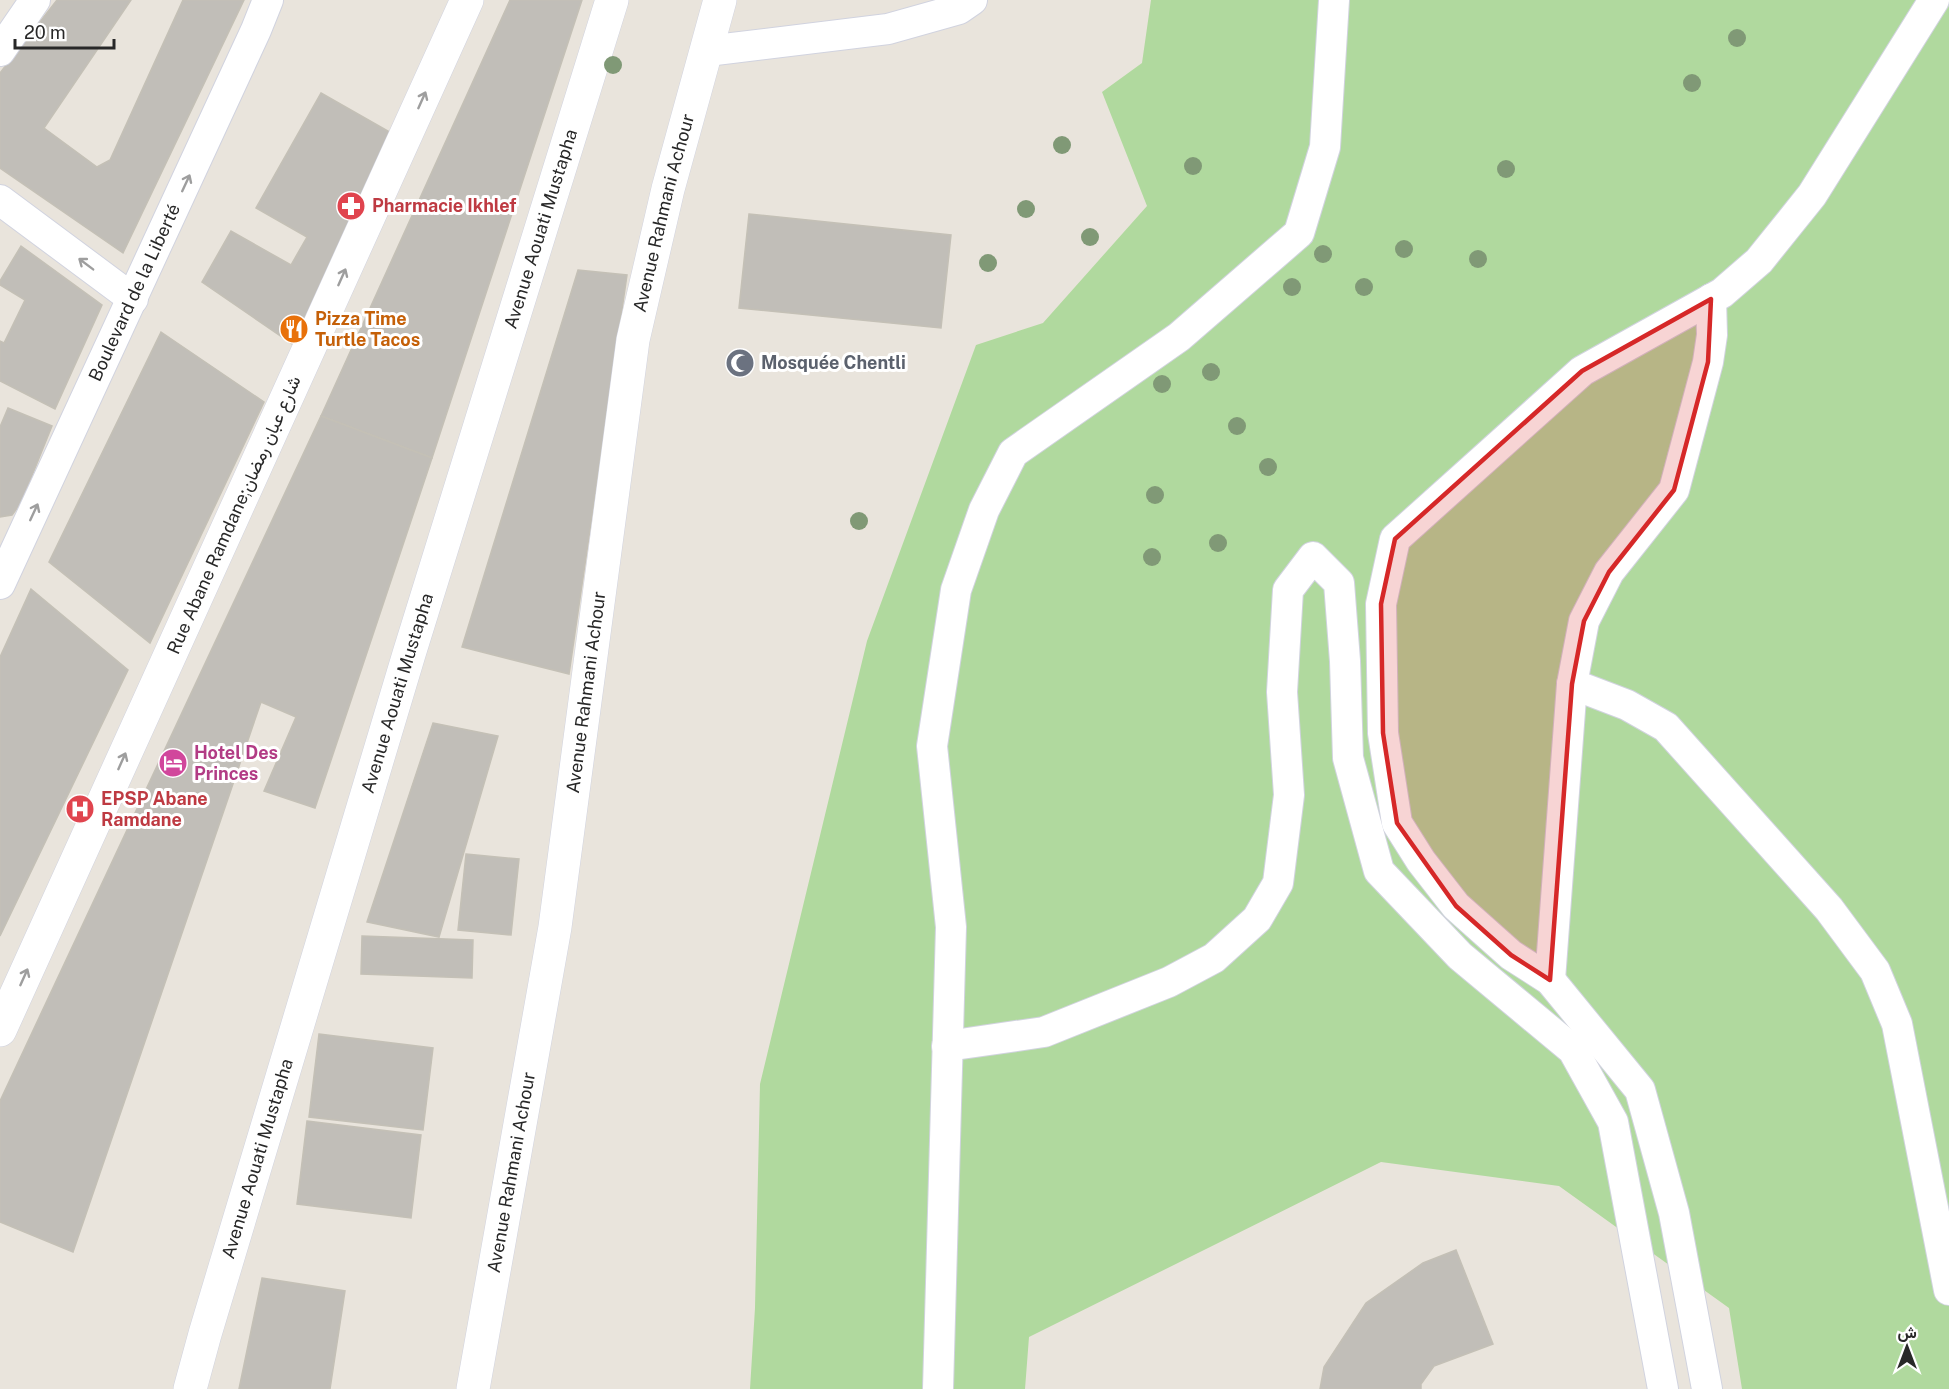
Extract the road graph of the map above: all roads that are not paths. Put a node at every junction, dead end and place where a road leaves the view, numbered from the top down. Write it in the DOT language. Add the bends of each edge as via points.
graph roads {
  1 [pos="35,0"];
  2 [pos="268,0"];
  3 [pos="467,0"];
  4 [pos="612,0"];
  5 [pos="720,0"];
  6 [pos="972,0"];
  7 [pos="1334,0"];
  8 [pos="1934,0"];
  9 [pos="0,51"];
  10 [pos="706,51"];
  11 [pos="0,200"];
  12 [pos="133,299"];
  13 [pos="1711,299"];
  14 [pos="9,542"];
  15 [pos="0,584"];
  16 [pos="1572,684"];
  17 [pos="1550,980"];
  18 [pos="0,1030"];
  19 [pos="947,1046"];
  20 [pos="1949,1290"];
  21 [pos="190,1389"];
  22 [pos="473,1389"];
  23 [pos="938,1389"];
  24 [pos="1664,1389"];
  25 [pos="1707,1389"];
  1 -- 9 [label="street"];
  12 -- 2 [label="street, Boulevard de la Liberté, one-way"];
  18 -- 3 [label="street, Rue Abane Ramdane;شارع عبان رمضان, one-way"];
  4 -- 21 [label="street, Avenue Aouati Mustapha" via="406,666"];
  5 -- 10 [label="street, Avenue Rahmani Achour"];
  6 -- 10 [label="street" via="959,9 888,29"];
  7 -- 19 [label="street" via="1325,147 1299,233 1179,337 1013,453 984,510 956,590 932,746 951,927"];
  8 -- 13 [label="street" via="1812,195 1760,261"];
  10 -- 22 [label="street, Avenue Rahmani Achour" via="668,189 633,340 555,927"];
  12 -- 11 [label="street, one-way"];
  14 -- 12 [label="street, Boulevard de la Liberté, one-way"];
  13 -- 16 [label="street" via="1713,335 1708,362 1674,490 1609,572 1584,621"];
  13 -- 17 [label="street" via="1582,371 1395,539 1381,604 1383,733 1397,823 1456,906 1511,955"];
  14 -- 15 [label="street, Boulevard de la Liberté"];
  16 -- 17 [label="street"];
  16 -- 20 [label="street" via="1627,705 1666,727 1829,909 1875,971 1897,1024"];
  17 -- 25 [label="street" via="1640,1090 1674,1213"];
  19 -- 23 [label="street"];
  19 -- 24 [label="street" via="1044,1032 1169,982 1214,958 1257,920 1278,883 1289,795 1282,692 1287,590 1313,557 1339,583 1348,758 1379,871 1460,956 1573,1050 1613,1122"];
}
